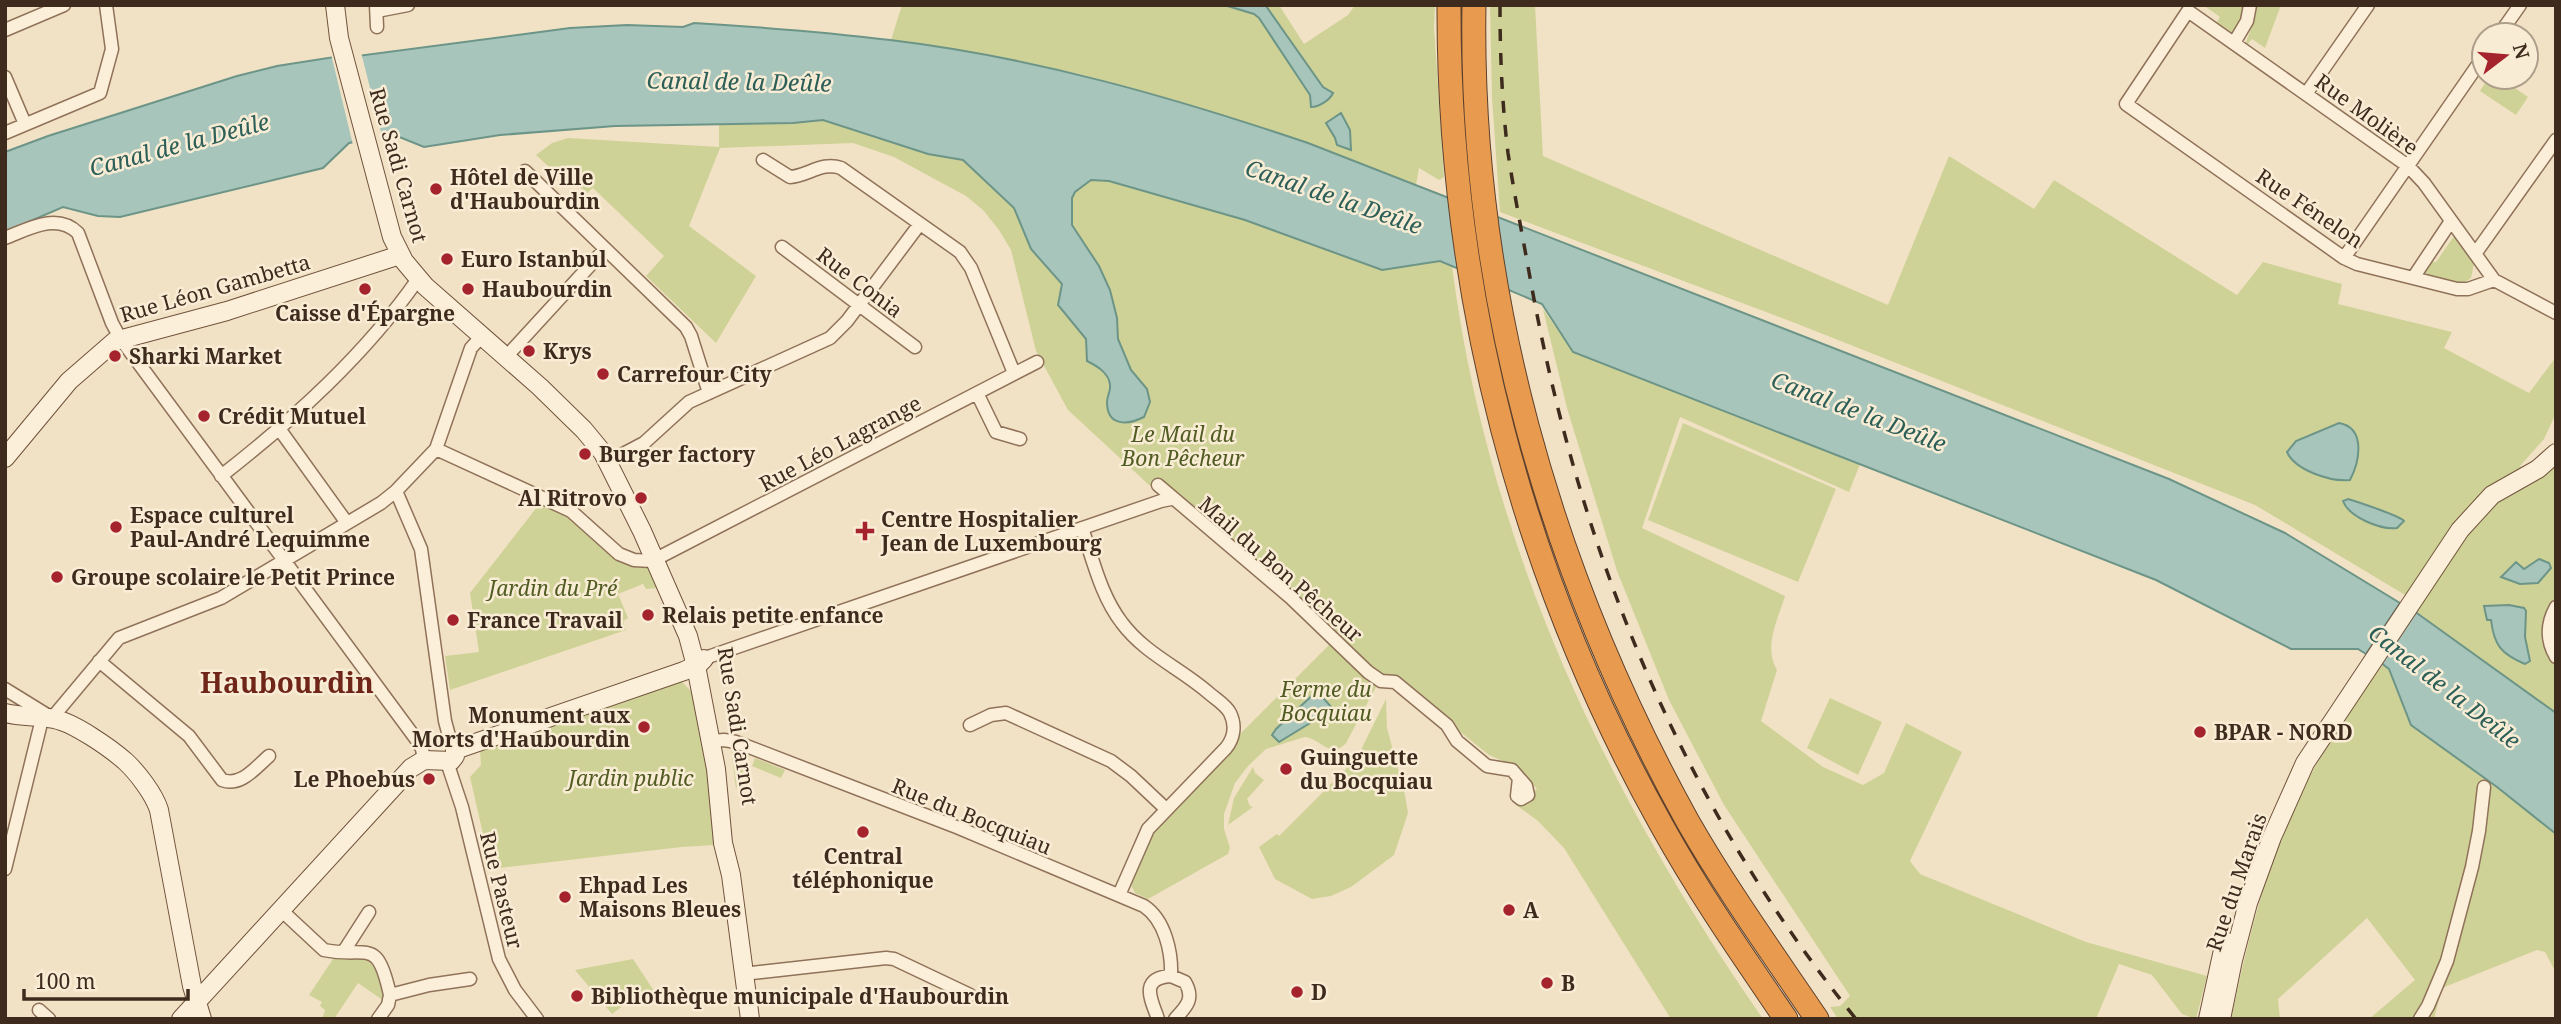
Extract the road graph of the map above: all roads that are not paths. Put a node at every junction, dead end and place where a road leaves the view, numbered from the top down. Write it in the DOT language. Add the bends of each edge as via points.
graph roads {
  1 [pos="64,5"];
  2 [pos="106,5"];
  3 [pos="335,5"];
  4 [pos="408,5"];
  5 [pos="1449,5"];
  6 [pos="1474,5"];
  7 [pos="2250,5"];
  8 [pos="2368,5"];
  9 [pos="2519,5"];
  10 [pos="376,8"];
  11 [pos="2508,21"];
  12 [pos="377,27"];
  13 [pos="5,30"];
  14 [pos="2234,43"];
  15 [pos="2470,76"];
  16 [pos="5,77"];
  17 [pos="2306,94"];
  18 [pos="2126,104"];
  19 [pos="26,124"];
  20 [pos="5,133"];
  21 [pos="2556,140"];
  22 [pos="763,160"];
  23 [pos="2408,166"];
  24 [pos="525,171"];
  25 [pos="2451,221"];
  26 [pos="919,225"];
  27 [pos="5,238"];
  28 [pos="782,247"];
  29 [pos="605,249"];
  30 [pos="2475,254"];
  31 [pos="400,255"];
  32 [pos="2344,257"];
  33 [pos="2413,278"];
  34 [pos="418,279"];
  35 [pos="2494,280"];
  36 [pos="859,305"];
  37 [pos="2556,313"];
  38 [pos="482,336"];
  39 [pos="120,338"];
  40 [pos="915,347"];
  41 [pos="506,357"];
  42 [pos="1037,362"];
  43 [pos="1014,373"];
  44 [pos="709,393"];
  45 [pos="977,393"];
  46 [pos="280,430"];
  47 [pos="1020,439"];
  48 [pos="436,449"];
  49 [pos="5,458"];
  50 [pos="612,461"];
  51 [pos="2550,462"];
  52 [pos="221,476"];
  53 [pos="1157,485"];
  54 [pos="396,491"];
  55 [pos="1171,499"];
  56 [pos="347,523"];
  57 [pos="1082,528"];
  58 [pos="658,559"];
  59 [pos="284,562"];
  60 [pos="2556,607"];
  61 [pos="2556,657"];
  62 [pos="99,661"];
  63 [pos="701,662"];
  64 [pos="5,689"];
  65 [pos="5,713"];
  66 [pos="47,719"];
  67 [pos="970,725"];
  68 [pos="715,740"];
  69 [pos="269,755"];
  70 [pos="449,755"];
  71 [pos="424,760"];
  72 [pos="2305,763"];
  73 [pos="1519,778"];
  74 [pos="2484,787"];
  75 [pos="1166,809"];
  76 [pos="7,863"];
  77 [pos="1119,895"];
  78 [pos="281,909"];
  79 [pos="369,912"];
  80 [pos="344,951"];
  81 [pos="747,974"];
  82 [pos="1171,976"];
  83 [pos="470,979"];
  84 [pos="390,995"];
  85 [pos="970,995"];
  86 [pos="199,1010"];
  87 [pos="1157,1014"];
  88 [pos="1177,1016"];
  89 [pos="533,1017"];
  90 [pos="181,1019"];
  91 [pos="379,1019"];
  92 [pos="750,1019"];
  93 [pos="757,1019"];
  94 [pos="1786,1019"];
  95 [pos="1817,1019"];
  96 [pos="2208,1019"];
  97 [pos="2221,1019"];
  98 [pos="2420,1019"];
  1 -- 13 [label="street"];
  2 -- 19 [label="street" via="112,49 100,93"];
  3 -- 31 [label="street, Rue Sadi Carnot" via="368,150"];
  4 -- 10 [label="street"];
  5 -- 94 [label="highway" via="1458,192 1470,282 1512,465 1545,567 1609,724 1662,826"];
  6 -- 95 [label="highway" via="1484,203 1497,292 1549,502 1618,684 1690,825"];
  7 -- 14 [label="street"];
  8 -- 17 [label="street"];
  9 -- 11 [label="street"];
  10 -- 12 [label="street"];
  14 -- 17 [label="street, Rue Molière"];
  14 -- 18 [label="street, Rue Molière" via="2188,11"];
  15 -- 23 [label="street"];
  16 -- 19 [label="street"];
  17 -- 23 [label="street, Rue Molière"];
  18 -- 32 [label="street, Rue Fénelon"];
  19 -- 20 [label="street"];
  21 -- 30 [label="street"];
  22 -- 26 [label="street" via="790,177 829,166 841,169"];
  23 -- 25 [label="street, Rue Molière"];
  23 -- 32 [label="street"];
  24 -- 29 [label="street"];
  25 -- 30 [label="street, Rue Molière"];
  25 -- 33 [label="street"];
  26 -- 36 [label="street"];
  26 -- 43 [label="street" via="964,256"];
  27 -- 39 [label="street" via="46,223 63,224 78,233"];
  28 -- 36 [label="street, Rue Conia"];
  29 -- 41 [label="street"];
  29 -- 44 [label="street" via="689,331"];
  30 -- 35 [label="street, Rue Molière"];
  31 -- 34 [label="street, Rue Sadi Carnot"];
  31 -- 39 [label="street, Rue Léon Gambetta" via="227,311"];
  32 -- 33 [label="street, Rue Fénelon"];
  33 -- 35 [label="street, Rue Fénelon" via="2462,290"];
  34 -- 38 [label="street, Rue Sadi Carnot"];
  34 -- 46 [label="street" via="363,346"];
  35 -- 37 [label="street"];
  36 -- 40 [label="street, Rue Conia"];
  36 -- 44 [label="street" via="823,342"];
  38 -- 41 [label="street, Rue Sadi Carnot"];
  38 -- 48 [label="street" via="471,348"];
  39 -- 49 [label="street, Rue Léon Gambetta" via="69,381"];
  39 -- 52 [label="street"];
  41 -- 50 [label="street, Rue Sadi Carnot"];
  42 -- 43 [label="street, Rue Léo Lagrange"];
  43 -- 45 [label="street, Rue Léo Lagrange"];
  44 -- 50 [label="street" via="684,406 651,438"];
  45 -- 47 [label="street" via="996,432"];
  45 -- 58 [label="street, Rue Léo Lagrange"];
  46 -- 52 [label="street"];
  46 -- 56 [label="street"];
  48 -- 54 [label="street"];
  48 -- 58 [label="street" via="571,512 623,556 643,562"];
  50 -- 58 [label="street, Rue Sadi Carnot"];
  51 -- 72 [label="street, Rue du Marais" via="2488,499 2454,537"];
  52 -- 59 [label="street"];
  53 -- 55 [label="street, Mail du Bon Pêcheur"];
  54 -- 56 [label="street"];
  54 -- 70 [label="street, Rue Pasteur" via="419,542"];
  55 -- 57 [label="street"];
  55 -- 73 [label="street, Mail du Bon Pêcheur" via="1284,592 1368,672 1381,681 1395,682 1447,724 1455,739 1487,766 1510,769"];
  56 -- 59 [label="street"];
  57 -- 63 [label="street"];
  57 -- 75 [label="street" via="1104,592 1122,623 1143,645 1226,707 1233,720 1229,743"];
  58 -- 63 [label="street, Rue Sadi Carnot"];
  59 -- 62 [label="street" via="215,601 119,638"];
  59 -- 71 [label="street" via="419,743"];
  60 -- 61 [label="street" via="2549,637"];
  62 -- 66 [label="street"];
  62 -- 69 [label="street" via="189,736 222,780 240,780"];
  63 -- 68 [label="street, Rue Sadi Carnot"];
  63 -- 70 [label="street"];
  64 -- 66 [label="street"];
  65 -- 66 [label="street"];
  66 -- 76 [label="street"];
  66 -- 86 [label="street" via="71,726 124,760 158,805"];
  67 -- 75 [label="street" via="1006,713 1111,761"];
  68 -- 77 [label="street, Rue du Bocquiau" via="736,743 959,828"];
  68 -- 81 [label="street, Rue Sadi Carnot"];
  70 -- 71 [label="street"];
  70 -- 89 [label="street, Rue Pasteur" via="499,959"];
  71 -- 78 [label="street" via="411,768"];
  72 -- 96 [label="street, Rue du Marais" via="2255,850 2227,933"];
  72 -- 97 [label="street, Rue du Marais" via="2253,887"];
  74 -- 98 [label="street" via="2472,867 2447,961"];
  75 -- 77 [label="street" via="1148,829"];
  77 -- 82 [label="street, Rue du Bocquiau" via="1158,918"];
  78 -- 80 [label="street" via="321,948"];
  78 -- 86 [label="street"];
  79 -- 80 [label="street"];
  80 -- 84 [label="street" via="365,952 379,960"];
  81 -- 85 [label="street" via="886,958"];
  81 -- 92 [label="street, Rue Sadi Carnot"];
  81 -- 93 [label="street, Rue Sadi Carnot"];
  82 -- 87 [label="street" via="1160,978 1151,987 1150,1000"];
  82 -- 88 [label="street" via="1182,980 1189,990 1188,1005"];
  83 -- 84 [label="street"];
  84 -- 91 [label="street"];
  86 -- 90 [label="street"];
  87 -- 88 [label="street"];
}
